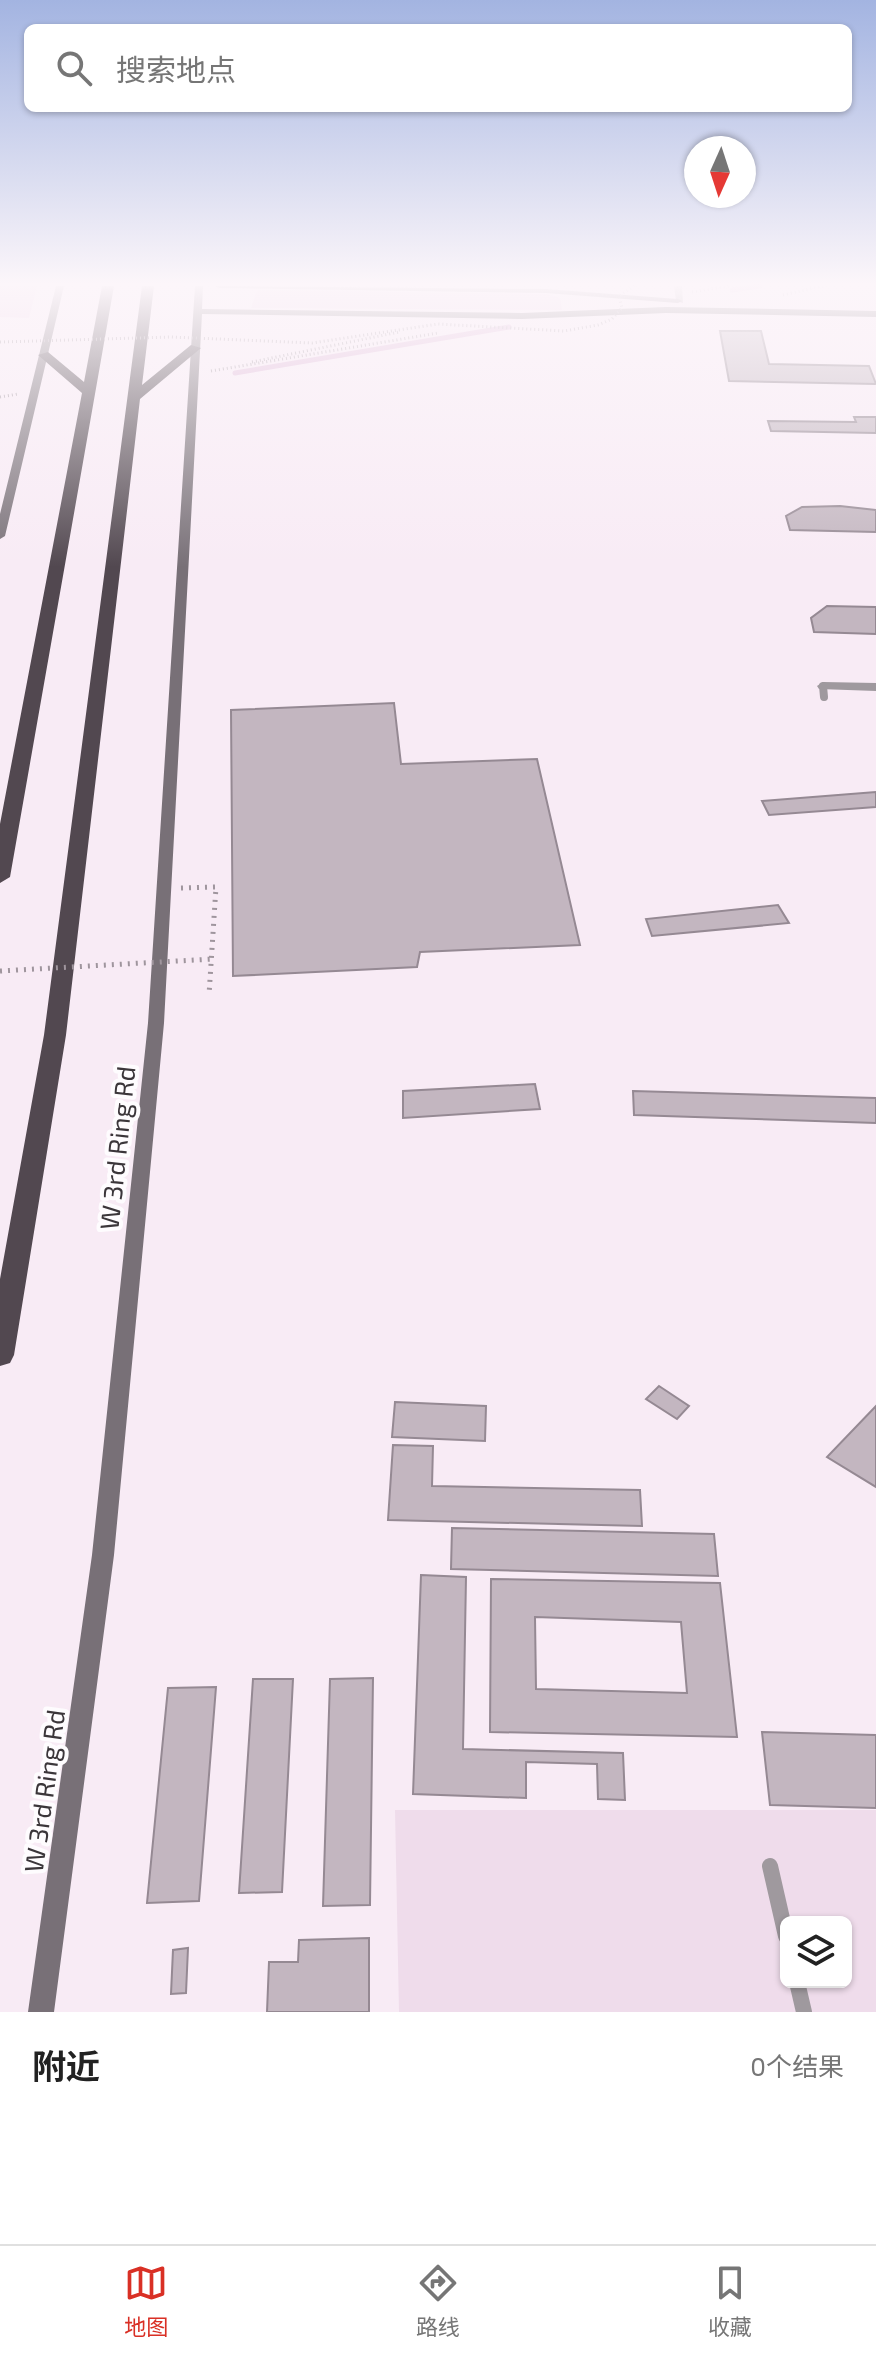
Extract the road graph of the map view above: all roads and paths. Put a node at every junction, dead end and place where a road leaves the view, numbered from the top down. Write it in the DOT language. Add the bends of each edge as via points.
graph roads {
  1 [pos="38,380"];
  2 [pos="74,380"];
  3 [pos="91,380"];
  4 [pos="136,380"];
  5 [pos="156,380"];
  6 [pos="194,380"];
  7 [pos="89,392"];
  8 [pos="134,398"];
  9 [pos="0,536"];
  10 [pos="876,687"];
  11 [pos="876,698"];
  12 [pos="0,877"];
  13 [pos="164,888"];
  14 [pos="213,959"];
  15 [pos="0,971"];
  16 [pos="209,995"];
  17 [pos="0,1355"];
  18 [pos="770,1866"];
  19 [pos="781,1916"];
  20 [pos="798,1988"];
  21 [pos="41,2012"];
  22 [pos="804,2012"];
  1 -- 9 [label="main road"];
  2 -- 7 [label="highway"];
  3 -- 7 [label="highway"];
  4 -- 8 [label="highway"];
  5 -- 8 [label="highway"];
  6 -- 13 [label="main road, W 3rd Ring Rd"];
  7 -- 12 [label="highway"];
  8 -- 17 [label="highway" via="55,1035"];
  10 -- 11 [label="street" via="824,691"];
  13 -- 14 [label="path" via="216,887"];
  13 -- 21 [label="main road, W 3rd Ring Rd" via="156,1023 103,1555"];
  14 -- 15 [label="path, bridge"];
  14 -- 16 [label="path"];
  18 -- 19 [label="lane"];
  20 -- 22 [label="lane"];
}
